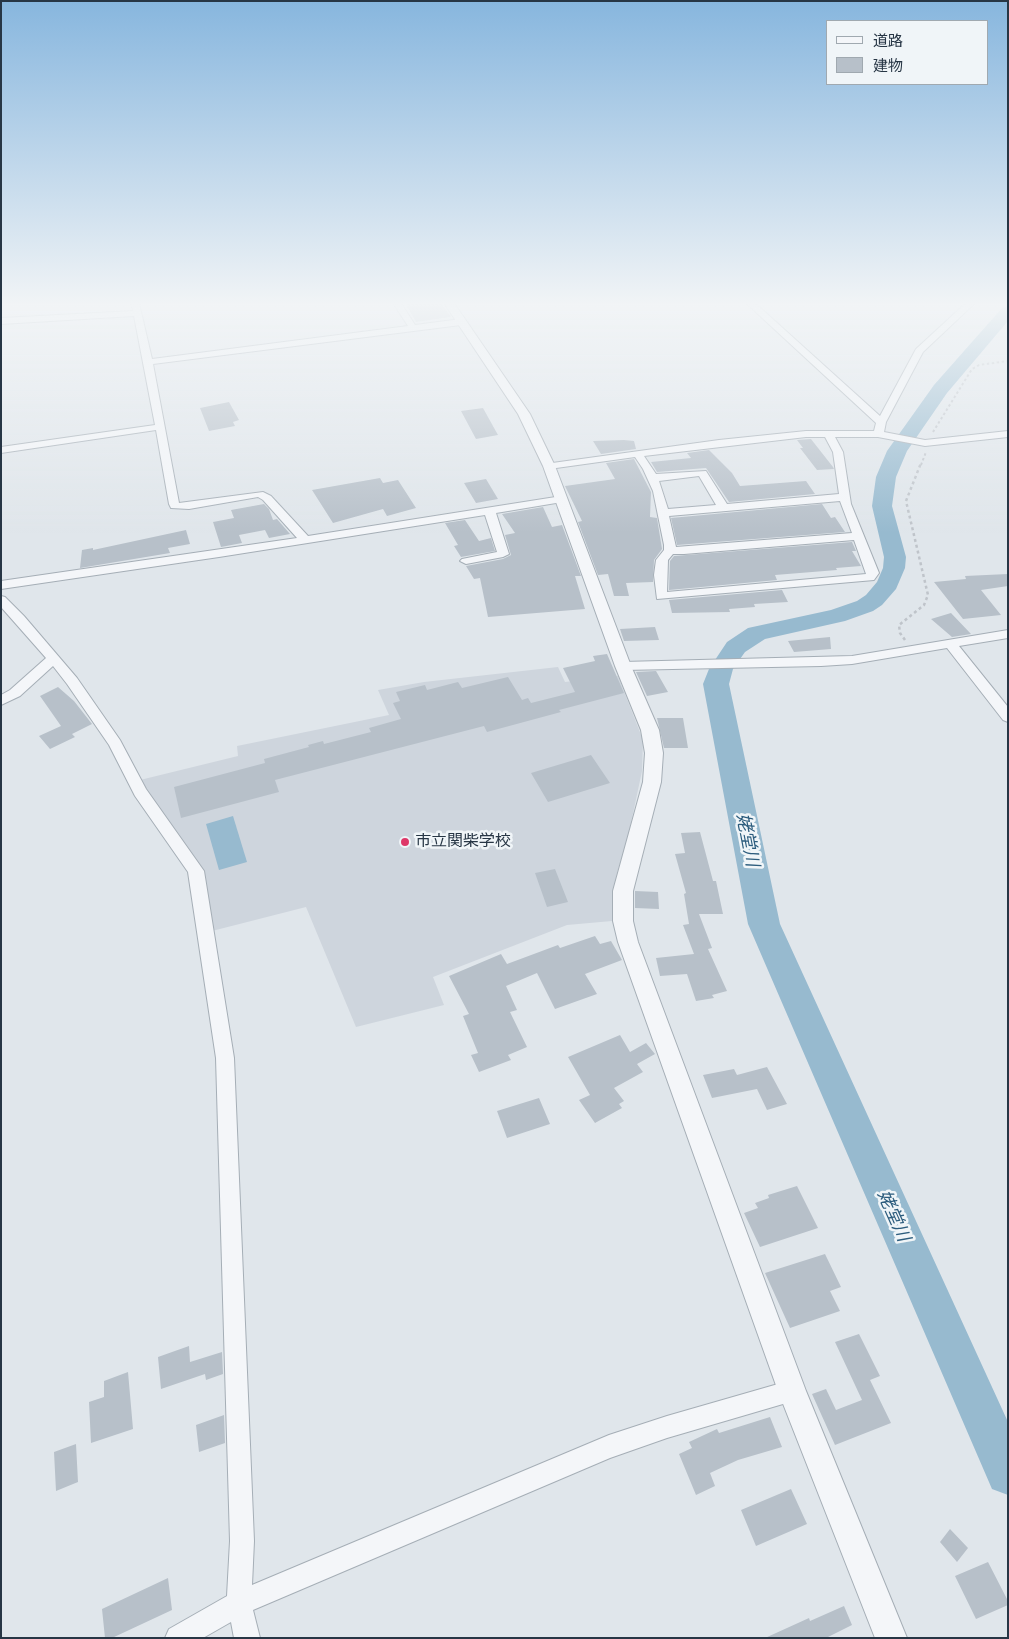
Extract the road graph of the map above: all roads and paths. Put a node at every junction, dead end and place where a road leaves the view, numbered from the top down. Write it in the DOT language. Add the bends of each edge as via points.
graph roads {
  1 [pos="151,379"];
  2 [pos="500,379"];
  3 [pos="835,379"];
  4 [pos="904,379"];
  5 [pos="965,379"];
  6 [pos="882,422"];
  7 [pos="159,427"];
  8 [pos="828,433"];
  9 [pos="882,434"];
  10 [pos="1008,434"];
  11 [pos="928,442"];
  12 [pos="1,450"];
  13 [pos="638,454"];
  14 [pos="549,466"];
  15 [pos="652,478"];
  16 [pos="844,497"];
  17 [pos="562,498"];
  18 [pos="723,507"];
  19 [pos="488,510"];
  20 [pos="662,513"];
  21 [pos="858,536"];
  22 [pos="305,540"];
  23 [pos="670,550"];
  24 [pos="466,561"];
  25 [pos="1,585"];
  26 [pos="1,600"];
  27 [pos="1008,634"];
  28 [pos="951,644"];
  29 [pos="912,650"];
  30 [pos="54,659"];
  31 [pos="623,666"];
  32 [pos="1,701"];
  33 [pos="1008,717"];
  34 [pos="792,1391"];
  35 [pos="238,1603"];
  36 [pos="178,1638"];
  37 [pos="247,1638"];
  38 [pos="891,1638"];
  1 -- 7 [label="street"];
  2 -- 14 [label="street" via="524,414"];
  3 -- 6 [label="street"];
  4 -- 6 [label="street"];
  5 -- 11 [label="path"];
  6 -- 9 [label="street"];
  7 -- 12 [label="street"];
  7 -- 22 [label="street" via="175,506 260,494"];
  8 -- 9 [label="street"];
  8 -- 13 [label="street"];
  8 -- 16 [label="street" via="838,452"];
  9 -- 11 [label="street"];
  10 -- 11 [label="street"];
  11 -- 29 [label="path" via="906,502 928,595 924,605 899,625 900,633"];
  13 -- 14 [label="street"];
  13 -- 15 [label="street"];
  14 -- 17 [label="street"];
  15 -- 18 [label="street" via="702,473"];
  15 -- 20 [label="street"];
  16 -- 18 [label="street"];
  16 -- 21 [label="street"];
  17 -- 19 [label="street"];
  17 -- 31 [label="street"];
  18 -- 20 [label="street"];
  19 -- 22 [label="street"];
  19 -- 24 [label="street" via="503,554"];
  20 -- 23 [label="street"];
  21 -- 23 [label="street"];
  21 -- 23 [label="street" via="873,573 870,577 661,596 662,560"];
  22 -- 25 [label="street"];
  26 -- 30 [label="street"];
  27 -- 28 [label="street"];
  28 -- 29 [label="street"];
  28 -- 33 [label="street"];
  29 -- 31 [label="street" via="828,662"];
  30 -- 32 [label="street"];
  30 -- 35 [label="street" via="104,728 137,786 196,871 225,1058 242,1541"];
  31 -- 34 [label="street" via="650,730 654,765 623,891 623,921 685,1101"];
  34 -- 35 [label="street" via="667,1427 609,1448"];
  34 -- 38 [label="street"];
  35 -- 36 [label="street"];
  35 -- 37 [label="street"];
}
